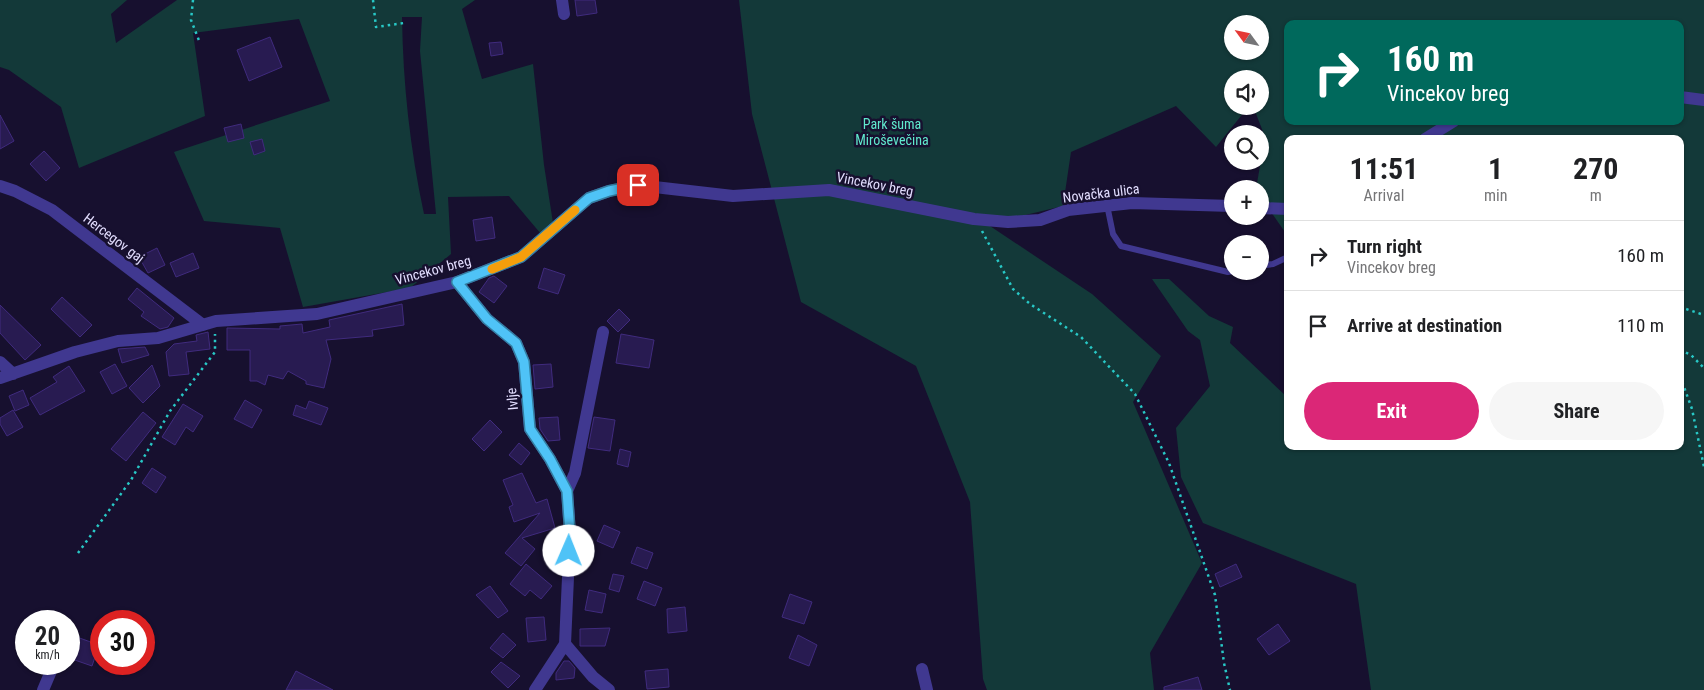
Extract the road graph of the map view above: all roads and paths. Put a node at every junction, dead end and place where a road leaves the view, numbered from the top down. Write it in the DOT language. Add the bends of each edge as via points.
graph roads {
  1 [pos="193,0"];
  2 [pos="373,0"];
  3 [pos="562,0"];
  4 [pos="564,14"];
  5 [pos="404,23"];
  6 [pos="200,43"];
  7 [pos="1684,98"];
  8 [pos="1704,100"];
  9 [pos="1447,125"];
  10 [pos="1431,135"];
  11 [pos="0,186"];
  12 [pos="1106,206"];
  13 [pos="1224,206"];
  14 [pos="1269,208"];
  15 [pos="1284,209"];
  16 [pos="974,219"];
  17 [pos="1284,259"];
  18 [pos="1269,265"];
  19 [pos="1224,271"];
  20 [pos="457,282"];
  21 [pos="1684,308"];
  22 [pos="1704,314"];
  23 [pos="216,321"];
  24 [pos="203,325"];
  25 [pos="603,332"];
  26 [pos="1684,351"];
  27 [pos="0,362"];
  28 [pos="1704,368"];
  29 [pos="13,374"];
  30 [pos="0,378"];
  31 [pos="1684,387"];
  32 [pos="1704,467"];
  33 [pos="567,491"];
  34 [pos="78,553"];
  35 [pos="565,644"];
  36 [pos="922,669"];
  37 [pos="49,675"];
  38 [pos="43,690"];
  39 [pos="536,690"];
  40 [pos="610,690"];
  41 [pos="927,690"];
  42 [pos="1230,690"];
  1 -- 6 [label="path" via="191,20"];
  2 -- 5 [label="path" via="376,27"];
  3 -- 4 [label="street"];
  7 -- 8 [label="street"];
  9 -- 10 [label="street"];
  11 -- 24 [label="street, Hercegov gaj" via="52,210"];
  12 -- 13 [label="street, Novačka ulica" via="1132,202"];
  12 -- 16 [label="street, Novačka ulica" via="1068,210 1040,220"];
  12 -- 19 [label="lane" via="1113,234 1121,246"];
  14 -- 15 [label="street"];
  16 -- 20 [label="street, Vincekov breg" via="829,190 733,196 638,185 589,198 521,257"];
  16 -- 42 [label="path" via="1013,289 1030,304 1081,336 1135,394 1169,463 1215,595"];
  17 -- 18 [label="lane"];
  20 -- 23 [label="street, Vincekov breg" via="317,314"];
  20 -- 33 [label="street, Ivlje" via="487,319 516,343 524,362 530,429"];
  21 -- 22 [label="path"];
  23 -- 24 [label="street, Vincekov breg"];
  23 -- 34 [label="path" via="214,352 170,411 131,480"];
  24 -- 29 [label="street, Vincekov breg" via="158,338 118,341 75,352"];
  25 -- 33 [label="street" via="575,473"];
  26 -- 28 [label="path" via="1691,354"];
  27 -- 29 [label="street"];
  29 -- 30 [label="street, Vincekov breg"];
  31 -- 32 [label="path"];
  33 -- 35 [label="street, Ivlje" via="570,533"];
  35 -- 39 [label="street"];
  35 -- 40 [label="street" via="593,677"];
  36 -- 41 [label="street"];
  37 -- 38 [label="street"];
}
